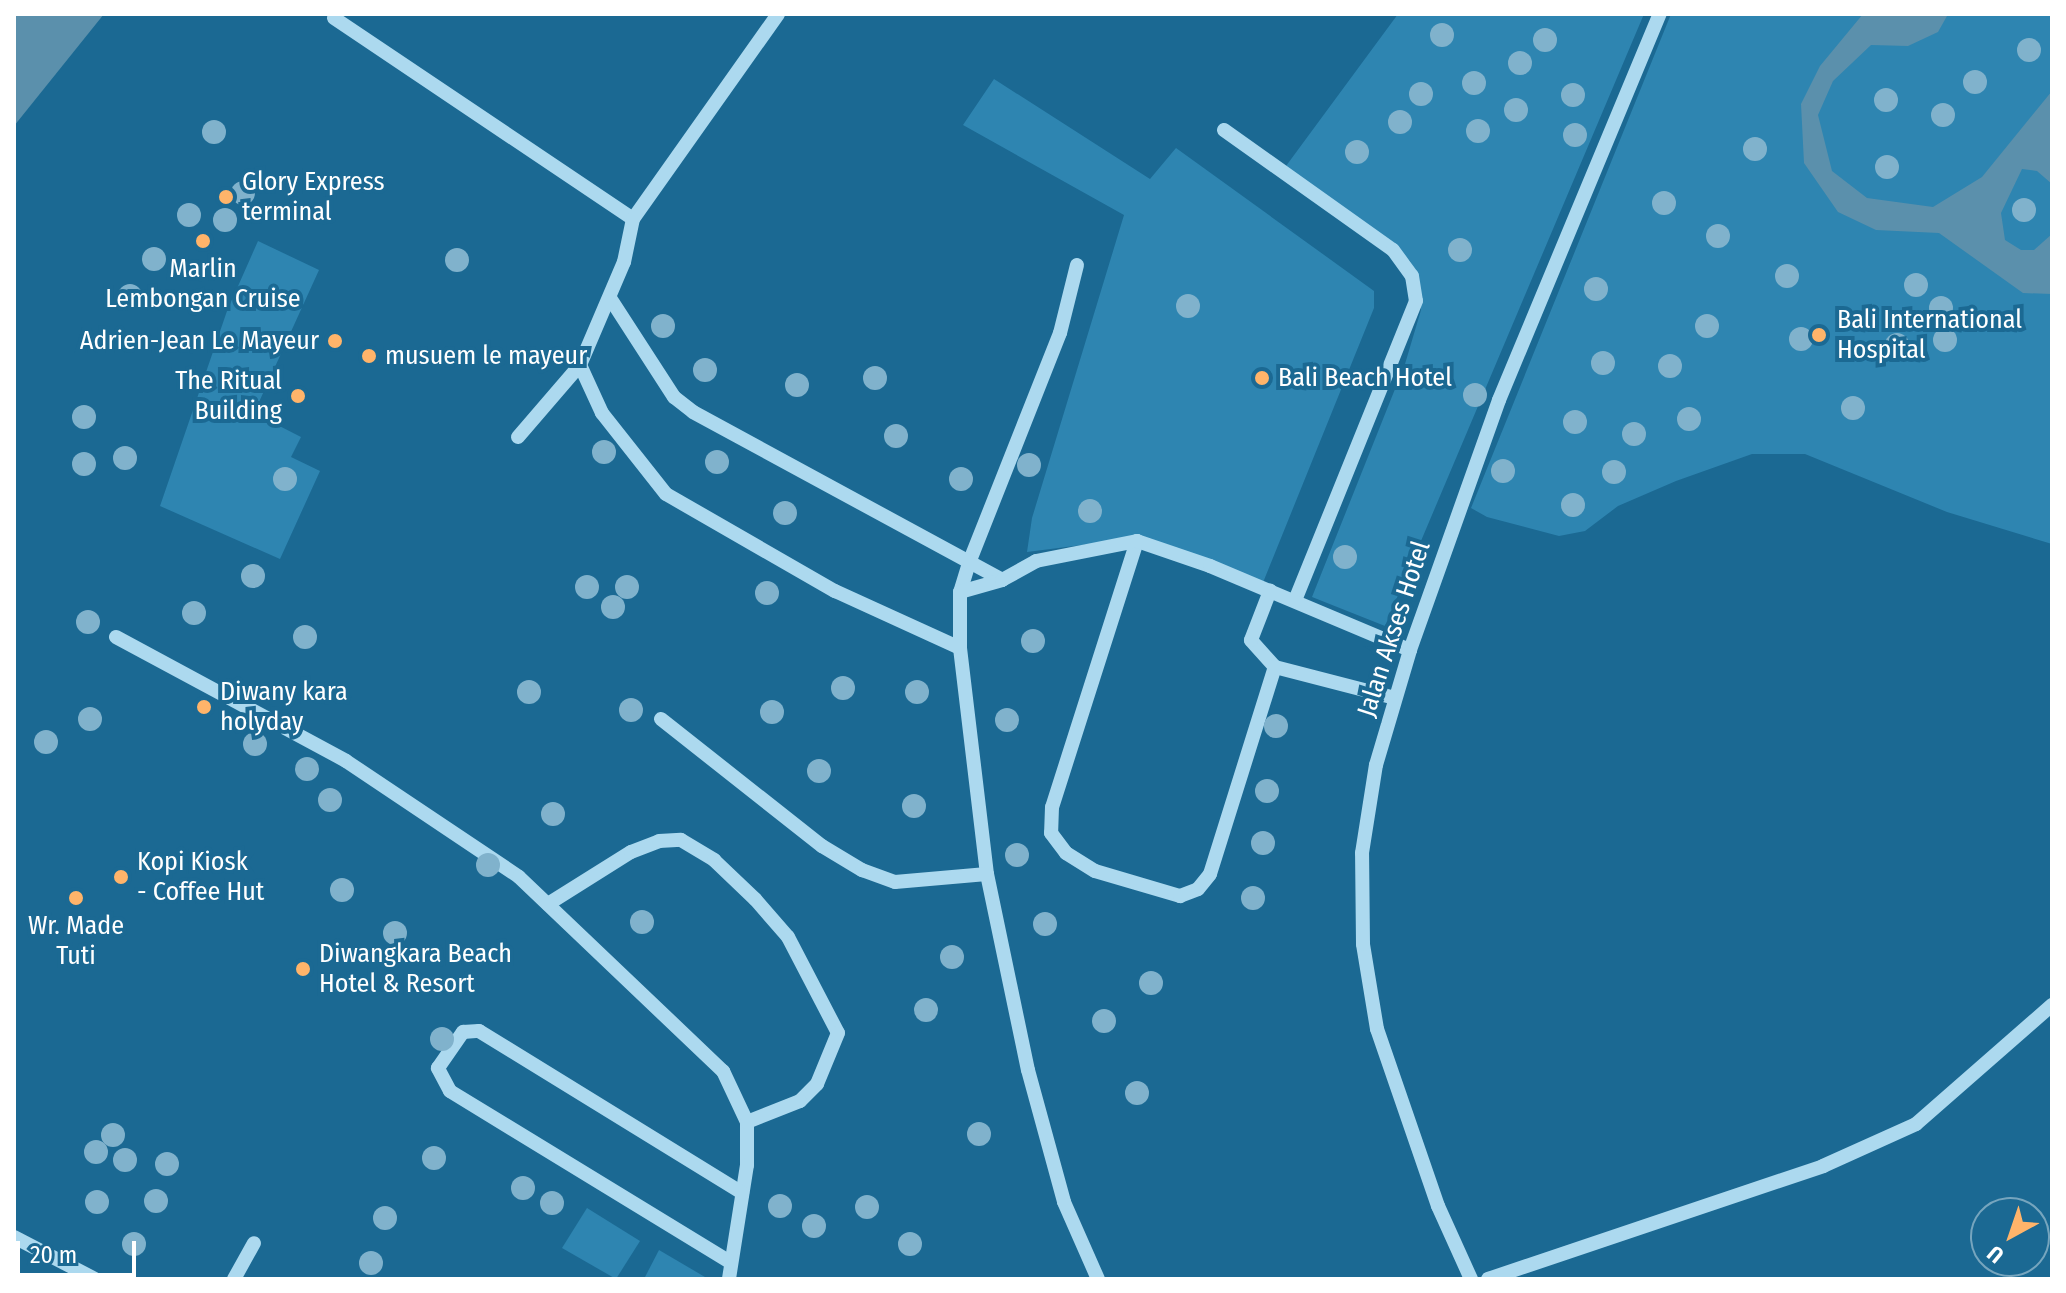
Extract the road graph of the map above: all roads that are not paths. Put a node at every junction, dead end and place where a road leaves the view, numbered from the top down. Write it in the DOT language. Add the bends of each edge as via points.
graph roads {
  1 [pos="778,14"];
  2 [pos="1660,14"];
  3 [pos="334,18"];
  4 [pos="1224,130"];
  5 [pos="633,219"];
  6 [pos="1077,265"];
  7 [pos="610,298"];
  8 [pos="580,365"];
  9 [pos="518,437"];
  10 [pos="1137,541"];
  11 [pos="969,563"];
  12 [pos="1002,580"];
  13 [pos="1270,591"];
  14 [pos="960,592"];
  15 [pos="1295,600"];
  16 [pos="116,637"];
  17 [pos="960,648"];
  18 [pos="1410,650"];
  19 [pos="1275,667"];
  20 [pos="1395,698"];
  21 [pos="661,719"];
  22 [pos="987,874"];
  23 [pos="548,904"];
  24 [pos="2052,1006"];
  25 [pos="747,1122"];
  26 [pos="742,1193"];
  27 [pos="14,1237"];
  28 [pos="254,1243"];
  29 [pos="730,1262"];
  30 [pos="95,1279"];
  31 [pos="234,1279"];
  32 [pos="729,1279"];
  33 [pos="1098,1279"];
  34 [pos="1471,1279"];
  35 [pos="1488,1279"];
  1 -- 5 [label="street"];
  2 -- 18 [label="street, Jalan Akses Hotel" via="1499,400"];
  3 -- 5 [label="street"];
  4 -- 15 [label="street" via="1393,250 1412,276 1416,301"];
  5 -- 7 [label="street"];
  6 -- 11 [label="street" via="1060,333"];
  7 -- 8 [label="street"];
  7 -- 11 [label="street" via="668,389 693,412"];
  8 -- 9 [label="street"];
  8 -- 17 [label="street" via="602,413 666,494 835,591"];
  10 -- 12 [label="street" via="1036,561"];
  10 -- 13 [label="street"];
  10 -- 19 [label="street" via="1052,807 1051,833 1066,853 1095,871 1180,896 1198,889 1210,874"];
  11 -- 12 [label="street"];
  11 -- 14 [label="street"];
  12 -- 14 [label="street"];
  13 -- 15 [label="street"];
  13 -- 19 [label="street" via="1251,640"];
  14 -- 17 [label="street"];
  15 -- 18 [label="street"];
  16 -- 23 [label="street" via="346,761 519,877"];
  17 -- 22 [label="street"];
  18 -- 20 [label="street, Jalan Akses Hotel"];
  19 -- 20 [label="street"];
  20 -- 34 [label="street, Jalan Akses Hotel" via="1376,765 1362,853 1363,944 1377,1029 1438,1206"];
  21 -- 22 [label="street" via="822,846 862,870 895,882"];
  22 -- 33 [label="street" via="1028,1070 1064,1202"];
  23 -- 25 [label="street" via="723,1071"];
  23 -- 25 [label="street" via="631,852 659,841 681,840 755,899 788,937 838,1033 832,1056 800,1101"];
  24 -- 35 [label="street" via="1916,1124 1823,1166"];
  25 -- 26 [label="street"];
  26 -- 29 [label="street"];
  26 -- 29 [label="street" via="479,1031 463,1032 438,1068 450,1091"];
  27 -- 30 [label="street"];
  28 -- 31 [label="street"];
  29 -- 32 [label="street"];
}
